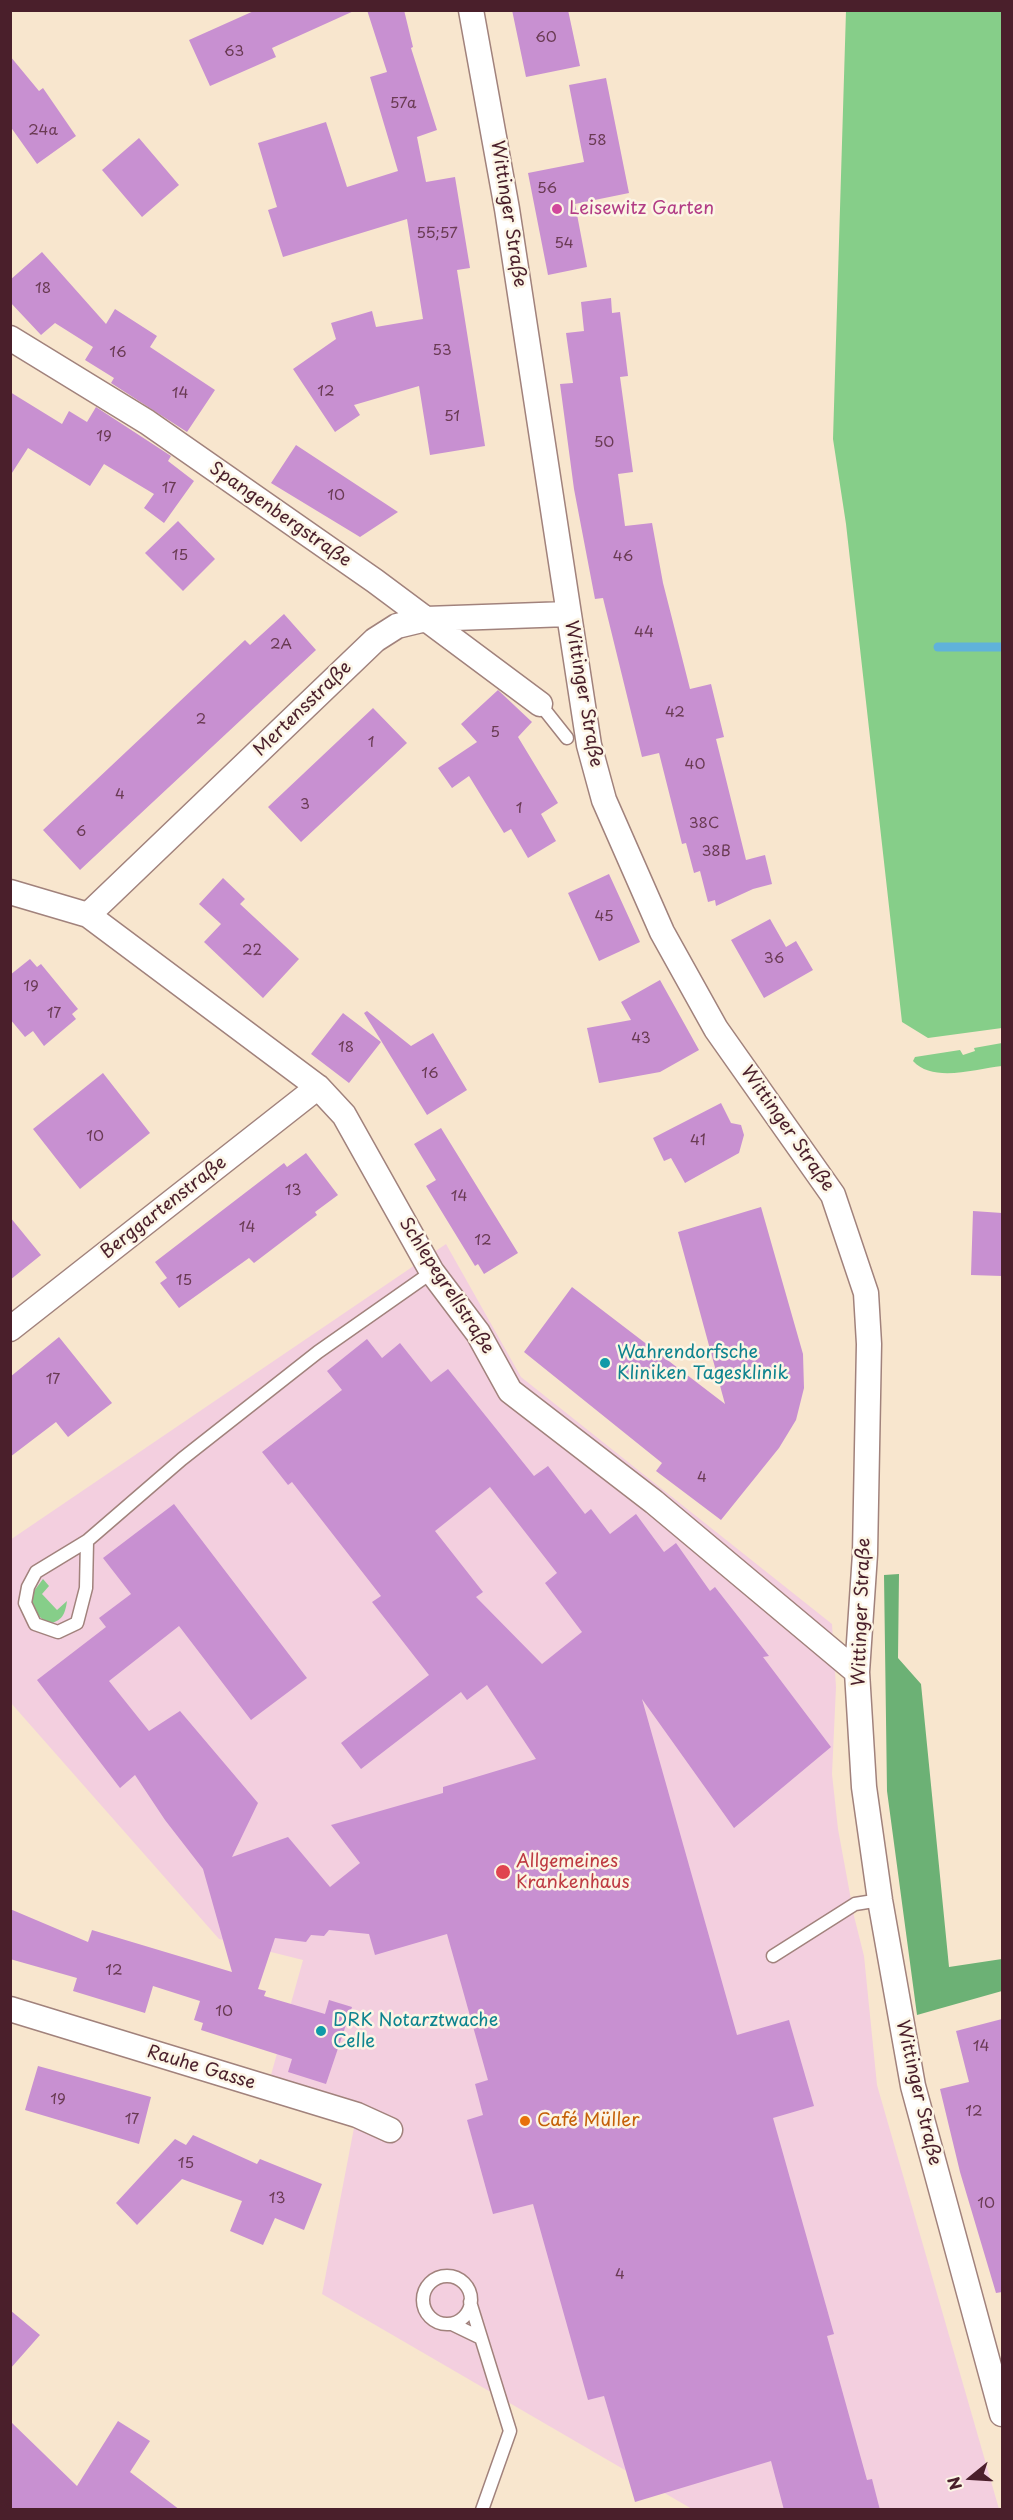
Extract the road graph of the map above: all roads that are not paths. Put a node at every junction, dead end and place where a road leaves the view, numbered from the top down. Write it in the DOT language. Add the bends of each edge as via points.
graph roads {
  1 [pos="471,10"];
  2 [pos="10,338"];
  3 [pos="568,614"];
  4 [pos="426,619"];
  5 [pos="540,704"];
  6 [pos="567,738"];
  7 [pos="10,892"];
  8 [pos="87,915"];
  9 [pos="318,1087"];
  10 [pos="432,1272"];
  11 [pos="10,1329"];
  12 [pos="87,1541"];
  13 [pos="857,1672"];
  14 [pos="880,1900"];
  15 [pos="773,1956"];
  16 [pos="10,2009"];
  17 [pos="390,2130"];
  18 [pos="470,2302"];
  19 [pos="452,2324"];
  20 [pos="481,2338"];
  21 [pos="1002,2414"];
  22 [pos="482,2510"];
  1 -- 3 [label="street, Wittinger Straße" via="504,186"];
  2 -- 4 [label="street, Spangenbergstraße" via="147,422"];
  3 -- 4 [label="street, Mertensstraße"];
  3 -- 13 [label="street, Wittinger Straße" via="590,745 604,800 662,932 716,1029 833,1195 866,1293 866,1531"];
  4 -- 5 [label="street, Spangenbergstraße"];
  4 -- 8 [label="street, Mertensstraße" via="397,626 375,640"];
  5 -- 6 [label="lane"];
  7 -- 8 [label="street, Schlepegrellstraße"];
  8 -- 9 [label="street, Schlepegrellstraße"];
  9 -- 10 [label="street, Schlepegrellstraße" via="344,1115"];
  9 -- 11 [label="street, Berggartenstraße"];
  10 -- 12 [label="lane" via="318,1352 182,1459"];
  10 -- 13 [label="street, Schlepegrellstraße" via="478,1333 510,1391 654,1502"];
  12 -- 12 [label="lane" via="36,1572 25,1603 35,1624 58,1632 77,1623 86,1588"];
  13 -- 14 [label="street, Wittinger Straße" via="864,1787"];
  14 -- 15 [label="lane" via="855,1904"];
  14 -- 21 [label="street, Wittinger Straße" via="913,2086"];
  16 -- 17 [label="street, Rauhe Gasse" via="357,2115"];
  18 -- 19 [label="lane" via="465,2316"];
  18 -- 19 [label="lane" via="466,2287 454,2278 431,2283 423,2296 425,2311 436,2322"];
  18 -- 20 [label="lane"];
  19 -- 20 [label="lane"];
  20 -- 22 [label="lane" via="510,2431"];
}
